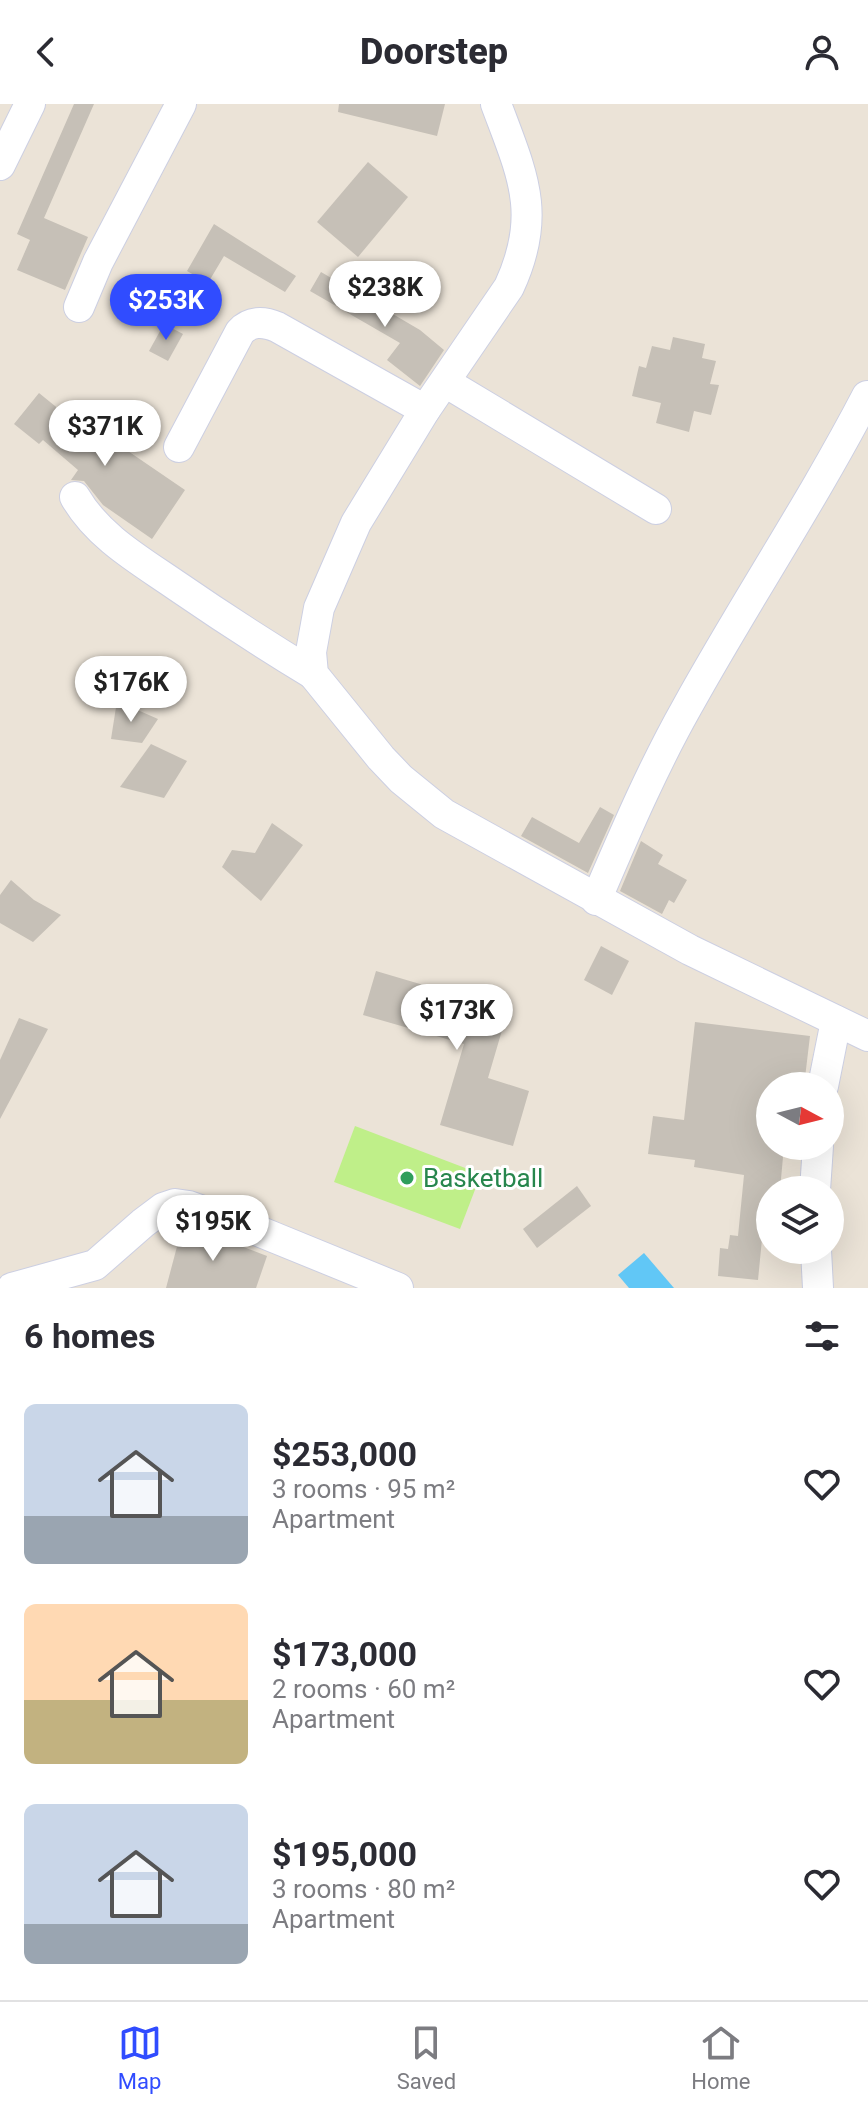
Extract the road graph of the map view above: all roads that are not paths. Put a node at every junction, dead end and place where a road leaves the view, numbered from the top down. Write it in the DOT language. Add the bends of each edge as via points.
graph roads {
  1 [pos="30,104"];
  2 [pos="181,104"];
  3 [pos="496,104"];
  4 [pos="0,165"];
  5 [pos="79,307"];
  6 [pos="445,382"];
  7 [pos="867,396"];
  8 [pos="425,410"];
  9 [pos="179,447"];
  10 [pos="75,497"];
  11 [pos="656,509"];
  12 [pos="313,674"];
  13 [pos="596,900"];
  14 [pos="836,1021"];
  15 [pos="868,1036"];
  16 [pos="826,1072"];
  17 [pos="817,1264"];
  18 [pos="12,1288"];
  19 [pos="398,1288"];
  20 [pos="818,1288"];
  1 -- 4 [label="street"];
  2 -- 5 [label="street"];
  3 -- 6 [label="street" via="526,193 526,231 509,287"];
  6 -- 8 [label="street"];
  6 -- 11 [label="street"];
  7 -- 13 [label="street" via="685,711"];
  8 -- 9 [label="street" via="277,327 252,323 240,332"];
  8 -- 12 [label="street" via="356,523 326,589 311,652"];
  10 -- 12 [label="street" via="106,534 135,556"];
  12 -- 13 [label="street" via="381,758 424,799"];
  13 -- 14 [label="street"];
  14 -- 15 [label="street"];
  14 -- 16 [label="street"];
  17 -- 20 [label="street"];
  18 -- 19 [label="street" via="95,1265 143,1223 175,1204 256,1230"];
}
